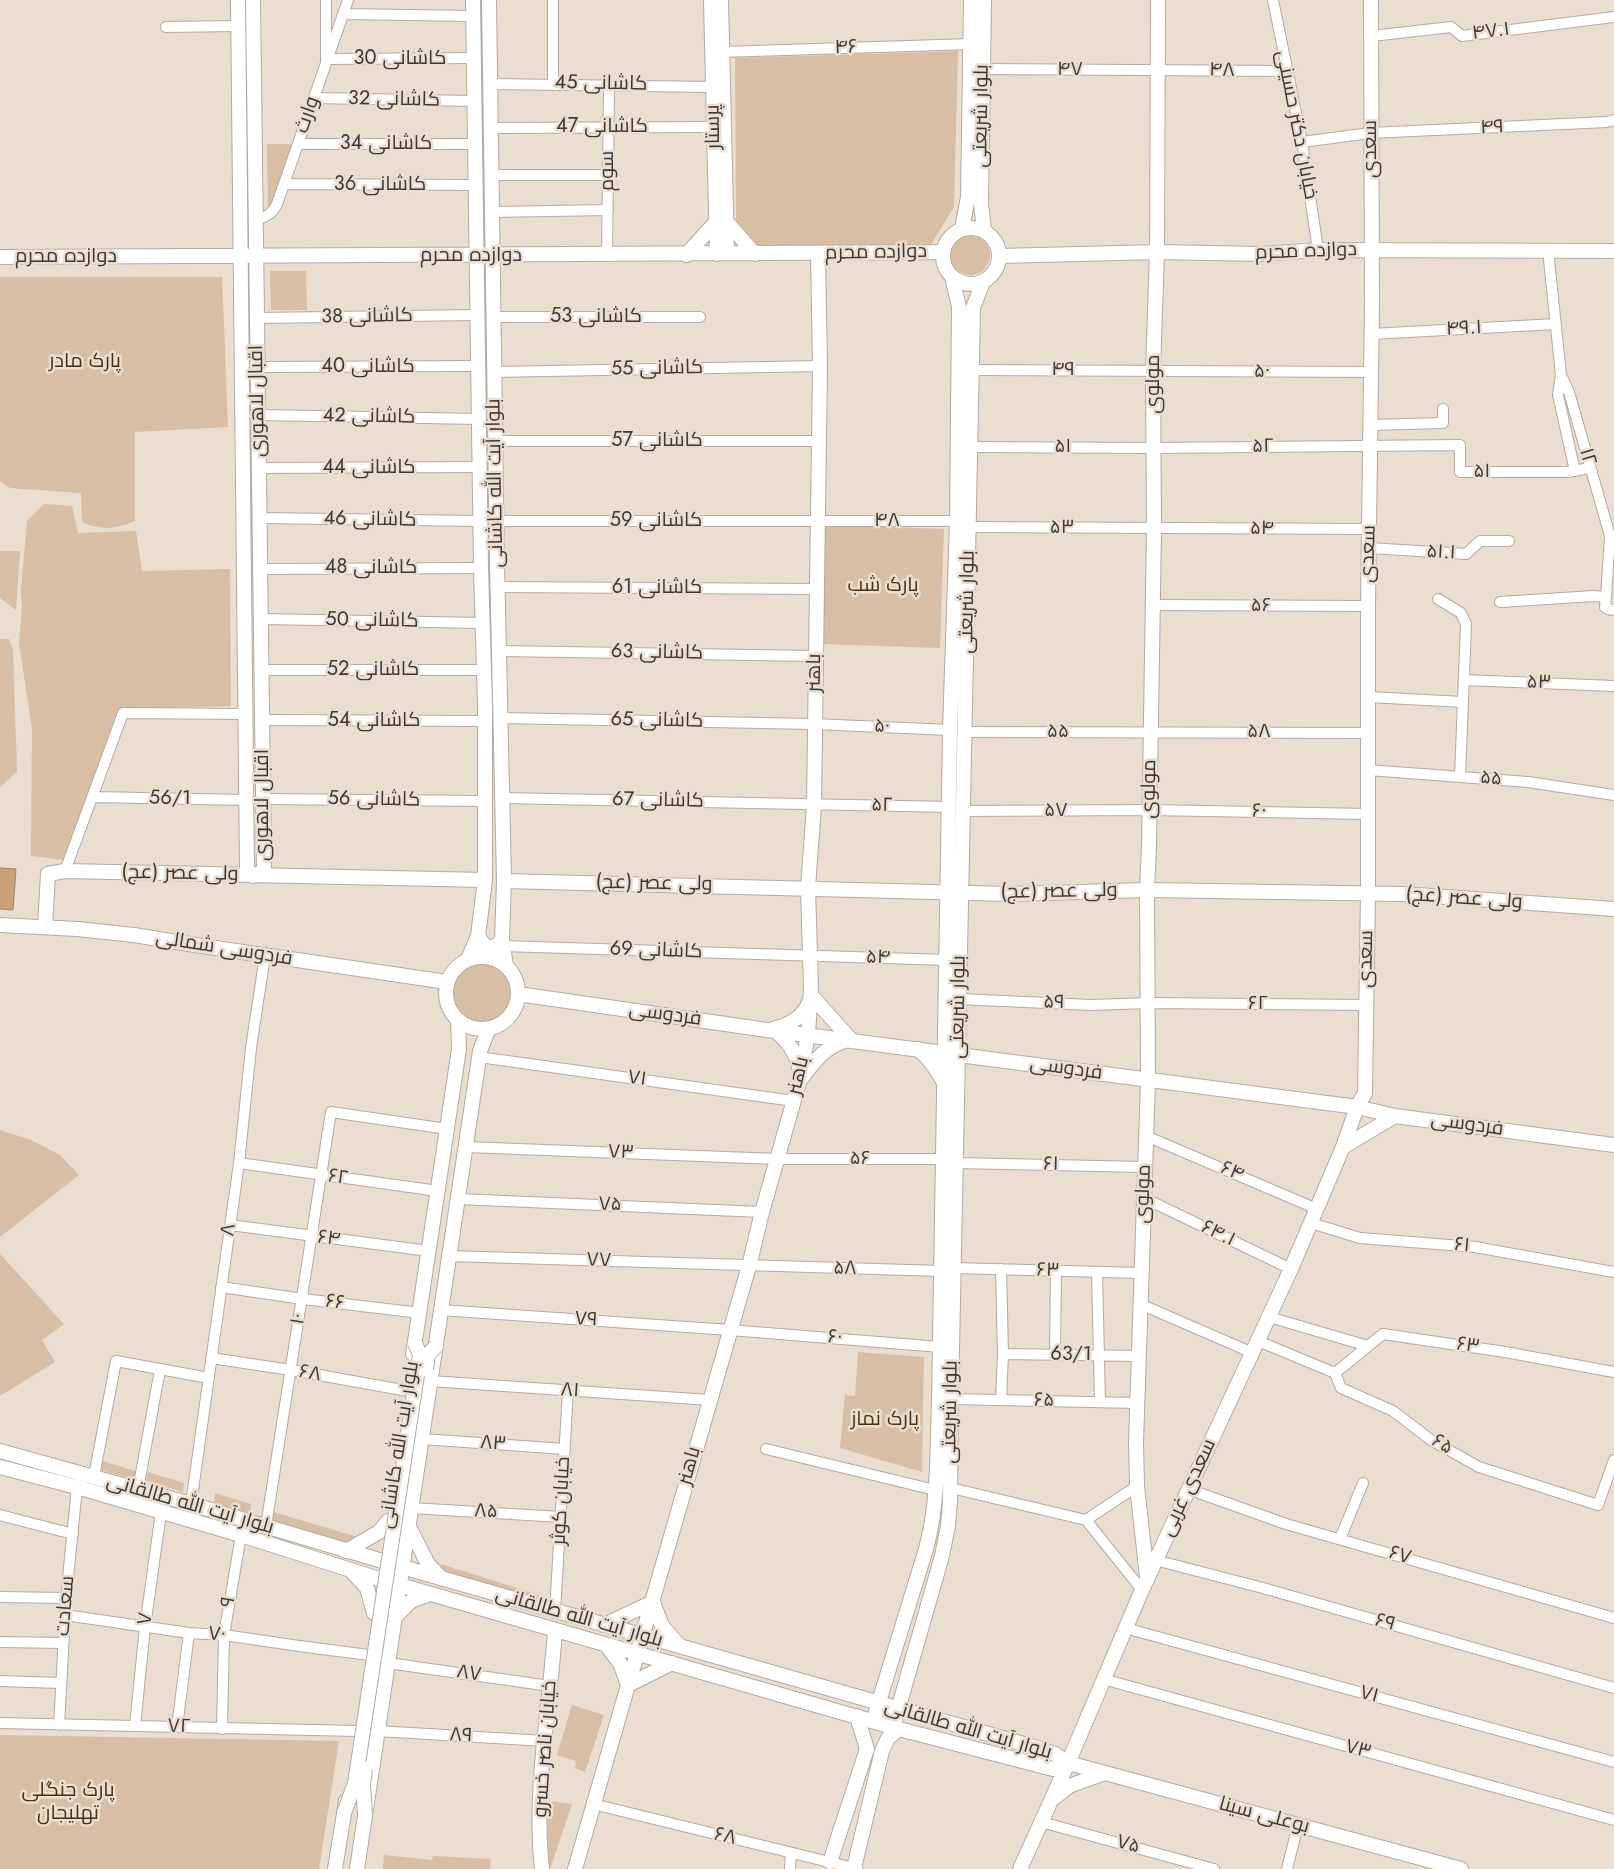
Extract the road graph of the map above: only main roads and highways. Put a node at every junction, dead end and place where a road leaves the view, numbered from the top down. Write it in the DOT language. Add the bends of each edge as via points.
graph roads {
  1 [pos="238,0"];
  2 [pos="253,0"];
  3 [pos="473,0"];
  4 [pos="489,0"];
  5 [pos="711,0"];
  6 [pos="721,0"];
  7 [pos="971,0"];
  8 [pos="984,0"];
  9 [pos="1158,0"];
  10 [pos="1371,0"];
  11 [pos="240,96"];
  12 [pos="254,96"];
  13 [pos="256,194"];
  14 [pos="240,195"];
  15 [pos="721,222"];
  16 [pos="962,230"];
  17 [pos="984,232"];
  18 [pos="1372,250"];
  19 [pos="1614,250"];
  20 [pos="943,252"];
  21 [pos="1157,252"];
  22 [pos="722,253"];
  23 [pos="755,254"];
  24 [pos="818,254"];
  25 [pos="686,255"];
  26 [pos="241,256"];
  27 [pos="256,256"];
  28 [pos="477,256"];
  29 [pos="492,256"];
  30 [pos="999,256"];
  31 [pos="0,257"];
  32 [pos="952,277"];
  33 [pos="982,282"];
  34 [pos="244,504"];
  35 [pos="260,511"];
  36 [pos="963,524"];
  37 [pos="956,809"];
  38 [pos="253,876"];
  39 [pos="485,880"];
  40 [pos="504,881"];
  41 [pos="808,888"];
  42 [pos="1147,890"];
  43 [pos="954,892"];
  44 [pos="1368,894"];
  45 [pos="1614,909"];
  46 [pos="0,925"];
  47 [pos="45,926"];
  48 [pos="478,936"];
  49 [pos="502,942"];
  50 [pos="468,959"];
  51 [pos="506,966"];
  52 [pos="447,982"];
  53 [pos="518,994"];
  54 [pos="810,995"];
  55 [pos="458,1020"];
  56 [pos="489,1028"];
  57 [pos="773,1029"];
  58 [pos="946,1029"];
  59 [pos="808,1034"];
  60 [pos="851,1040"];
  61 [pos="459,1049"];
  62 [pos="921,1049"];
  63 [pos="480,1054"];
  64 [pos="952,1054"];
  65 [pos="800,1080"];
  66 [pos="1148,1081"];
  67 [pos="944,1084"];
  68 [pos="1358,1107"];
  69 [pos="1395,1116"];
  70 [pos="1614,1145"];
  71 [pos="1343,1147"];
  72 [pos="950,1161"];
  73 [pos="948,1270"];
  74 [pos="415,1343"];
  75 [pos="436,1346"];
  76 [pos="0,1451"];
  77 [pos="0,1467"];
  78 [pos="951,1488"];
  79 [pos="935,1490"];
  80 [pos="388,1521"];
  81 [pos="408,1525"];
  82 [pos="327,1545"];
  83 [pos="346,1551"];
  84 [pos="323,1561"];
  85 [pos="382,1562"];
  86 [pos="402,1568"];
  87 [pos="347,1569"];
  88 [pos="443,1579"];
  89 [pos="380,1580"];
  90 [pos="1145,1584"];
  91 [pos="399,1585"];
  92 [pos="430,1594"];
  93 [pos="653,1602"];
  94 [pos="374,1614"];
  95 [pos="395,1617"];
  96 [pos="604,1625"];
  97 [pos="555,1630"];
  98 [pos="643,1635"];
  99 [pos="605,1644"];
  100 [pos="679,1646"];
  101 [pos="638,1653"];
  102 [pos="672,1662"];
  103 [pos="628,1686"];
  104 [pos="879,1704"];
  105 [pos="899,1709"];
  106 [pos="856,1716"];
  107 [pos="873,1721"];
  108 [pos="896,1728"];
  109 [pos="1079,1736"];
  110 [pos="1034,1747"];
  111 [pos="867,1749"];
  112 [pos="882,1751"];
  113 [pos="1030,1762"];
  114 [pos="1068,1763"];
  115 [pos="1105,1773"];
  116 [pos="1051,1800"];
  117 [pos="344,1813"];
  118 [pos="365,1816"];
  119 [pos="839,1837"];
  120 [pos="860,1842"];
  121 [pos="830,1862"];
  122 [pos="335,1869"];
  123 [pos="357,1869"];
  124 [pos="542,1869"];
  125 [pos="575,1869"];
  126 [pos="856,1869"];
  127 [pos="1020,1869"];
  128 [pos="1461,1869"];
  1 -- 11 [label="main road, اقبال لاهوری"];
  2 -- 12 [label="main road, اقبال لاهوری"];
  3 -- 28 [label="main road, بلوار آیت الله کاشانی"];
  4 -- 29 [label="main road, بلوار آیت الله کاشانی"];
  5 -- 15 [label="main road, پرستار" via="714,127"];
  6 -- 15 [label="main road, پرستار"];
  7 -- 16 [label="main road, بلوار شریعتی" via="968,198"];
  8 -- 17 [label="main road, بلوار شریعتی" via="981,203"];
  9 -- 21 [label="main road, مولوی"];
  10 -- 18 [label="main road, سعدی"];
  11 -- 12 [label="main road"];
  11 -- 14 [label="main road, اقبال لاهوری"];
  12 -- 13 [label="main road, اقبال لاهوری"];
  13 -- 14 [label="main road"];
  13 -- 27 [label="main road, اقبال لاهوری"];
  14 -- 26 [label="main road, اقبال لاهوری"];
  15 -- 22 [label="main road, پرستار"];
  15 -- 23 [label="main road"];
  15 -- 25 [label="main road"];
  16 -- 17 [label="main road" via="969,228"];
  16 -- 20 [label="main road" via="950,237"];
  17 -- 30 [label="main road" via="995,242"];
  18 -- 19 [label="main road, دوازده محرم"];
  18 -- 21 [label="main road, دوازده محرم" via="1262,254"];
  18 -- 44 [label="main road, سعدی"];
  20 -- 24 [label="main road, دوازده محرم"];
  20 -- 32 [label="main road" via="944,263"];
  21 -- 30 [label="main road, دوازده محرم"];
  21 -- 42 [label="main road, مولوی"];
  22 -- 23 [label="main road, دوازده محرم"];
  22 -- 25 [label="main road, دوازده محرم"];
  23 -- 24 [label="main road, دوازده محرم"];
  24 -- 41 [label="main road, باهنر" via="820,366 814,804"];
  25 -- 29 [label="main road, دوازده محرم"];
  26 -- 27 [label="main road, دوازده محرم"];
  26 -- 31 [label="main road, دوازده محرم"];
  26 -- 34 [label="main road, اقبال لاهوری"];
  27 -- 28 [label="main road, دوازده محرم"];
  27 -- 35 [label="main road, اقبال لاهوری"];
  28 -- 29 [label="main road, دوازده محرم"];
  28 -- 39 [label="main road, بلوار آیت الله کاشانی"];
  29 -- 40 [label="main road, بلوار آیت الله کاشانی"];
  30 -- 33 [label="main road" via="994,271"];
  32 -- 33 [label="main road" via="966,284"];
  32 -- 36 [label="main road, بلوار شریعتی" via="959,307"];
  33 -- 36 [label="main road, بلوار شریعتی" via="973,308 971,447"];
  34 -- 35 [label="main road"];
  34 -- 38 [label="main road, اقبال لاهوری" via="247,869"];
  35 -- 38 [label="main road, اقبال لاهوری" via="264,871"];
  36 -- 37 [label="main road, بلوار شریعتی" via="965,732"];
  36 -- 37 [label="main road, بلوار شریعتی" via="950,730"];
  37 -- 43 [label="main road, بلوار شریعتی"];
  38 -- 39 [label="main road, ولی عصر (عج)"];
  38 -- 47 [label="main road, ولی عصر (عج)" via="65,871 48,874"];
  39 -- 48 [label="main road, بلوار آیت الله کاشانی"];
  40 -- 41 [label="main road, ولی عصر (عج)"];
  40 -- 49 [label="main road, بلوار آیت الله کاشانی"];
  41 -- 43 [label="main road, ولی عصر (عج)"];
  41 -- 54 [label="main road, باهنر"];
  42 -- 43 [label="main road, ولی عصر (عج)" via="1011,894"];
  42 -- 44 [label="main road, ولی عصر (عج)"];
  42 -- 66 [label="main road, مولوی"];
  43 -- 58 [label="main road, بلوار شریعتی" via="947,960"];
  43 -- 64 [label="main road, بلوار شریعتی" via="959,999"];
  44 -- 45 [label="main road, ولی عصر (عج)" via="1433,895"];
  44 -- 68 [label="main road, سعدی" via="1365,1092"];
  46 -- 47 [label="main road, فردوسی شمالی"];
  47 -- 52 [label="main road, فردوسی شمالی" via="134,935"];
  48 -- 49 [label="main road" via="484,945 491,947"];
  48 -- 50 [label="main road, بلوار آیت الله کاشانی"];
  49 -- 51 [label="main road, بلوار آیت الله کاشانی"];
  50 -- 51 [label="main road" via="488,957"];
  50 -- 52 [label="main road" via="455,968"];
  51 -- 53 [label="main road" via="514,976"];
  52 -- 55 [label="main road" via="447,1001"];
  53 -- 56 [label="main road" via="510,1016"];
  53 -- 57 [label="main road, فردوسی"];
  54 -- 57 [label="main road" via="806,1010 798,1018"];
  54 -- 59 [label="main road, باهنر"];
  54 -- 60 [label="main road"];
  55 -- 56 [label="main road" via="474,1028"];
  55 -- 61 [label="main road, بلوار آیت الله کاشانی"];
  56 -- 63 [label="main road, بلوار آیت الله کاشانی"];
  57 -- 59 [label="main road, فردوسی"];
  57 -- 65 [label="main road" via="794,1052"];
  58 -- 62 [label="main road" via="931,1045"];
  58 -- 64 [label="main road, بلوار شریعتی"];
  59 -- 60 [label="main road, فردوسی"];
  59 -- 65 [label="main road, باهنر"];
  60 -- 62 [label="main road, فردوسی"];
  60 -- 65 [label="main road" via="834,1045 822,1054"];
  61 -- 63 [label="main road" via="469,1041 476,1044"];
  61 -- 74 [label="main road, بلوار آیت الله کاشانی"];
  62 -- 64 [label="main road, فردوسی"];
  62 -- 67 [label="main road"];
  63 -- 75 [label="main road, بلوار آیت الله کاشانی"];
  64 -- 66 [label="main road, فردوسی"];
  64 -- 67 [label="main road, بلوار شریعتی"];
  64 -- 72 [label="main road, بلوار شریعتی"];
  65 -- 93 [label="main road, باهنر"];
  66 -- 68 [label="main road, فردوسی"];
  66 -- 90 [label="main road, مولوی" via="1136,1442"];
  67 -- 72 [label="main road, بلوار شریعتی"];
  68 -- 69 [label="main road, فردوسی"];
  68 -- 71 [label="main road, سعدی غربی"];
  69 -- 70 [label="main road, فردوسی"];
  69 -- 71 [label="main road"];
  71 -- 90 [label="main road, سعدی غربی" via="1292,1269"];
  72 -- 73 [label="main road, بلوار شریعتی"];
  73 -- 78 [label="main road, بلوار شریعتی"];
  73 -- 79 [label="main road, بلوار شریعتی" via="940,1347"];
  74 -- 80 [label="main road, بلوار آیت الله کاشانی"];
  74 -- 117 [label="main road, bridge" via="420,1354 355,1784"];
  75 -- 81 [label="main road, بلوار آیت الله کاشانی"];
  75 -- 118 [label="main road, bridge" via="428,1355 382,1658 363,1784"];
  76 -- 82 [label="main road, بلوار آیت الله طالقانی"];
  77 -- 84 [label="main road, بلوار آیت الله طالقانی"];
  78 -- 79 [label="main road"];
  78 -- 105 [label="main road, بلوار شریعتی" via="942,1556"];
  79 -- 104 [label="main road, بلوار شریعتی" via="932,1527"];
  80 -- 83 [label="main road" via="376,1534"];
  80 -- 85 [label="main road, بلوار آیت الله کاشانی"];
  81 -- 86 [label="main road, بلوار آیت الله کاشانی"];
  81 -- 88 [label="main road" via="428,1564"];
  82 -- 83 [label="main road, بلوار آیت الله طالقانی"];
  82 -- 84 [label="main road"];
  83 -- 85 [label="main road, بلوار آیت الله طالقانی"];
  84 -- 87 [label="main road, بلوار آیت الله طالقانی"];
  85 -- 86 [label="main road, بلوار آیت الله طالقانی"];
  85 -- 89 [label="main road, بلوار آیت الله کاشانی"];
  86 -- 88 [label="main road, بلوار آیت الله طالقانی"];
  86 -- 91 [label="main road, بلوار آیت الله کاشانی"];
  87 -- 89 [label="main road, بلوار آیت الله طالقانی"];
  87 -- 94 [label="main road" via="367,1588"];
  88 -- 96 [label="main road, بلوار آیت الله طالقانی"];
  89 -- 91 [label="main road, بلوار آیت الله طالقانی"];
  89 -- 94 [label="main road, بلوار آیت الله کاشانی"];
  90 -- 109 [label="main road, سعدی غربی"];
  91 -- 92 [label="main road, بلوار آیت الله طالقانی"];
  91 -- 95 [label="main road, بلوار آیت الله کاشانی"];
  92 -- 95 [label="main road" via="411,1602"];
  92 -- 97 [label="main road, بلوار آیت الله طالقانی"];
  93 -- 96 [label="main road"];
  93 -- 98 [label="main road, باهنر"];
  93 -- 100 [label="main road" via="662,1626"];
  94 -- 117 [label="main road, بلوار آیت الله کاشانی"];
  95 -- 118 [label="main road, بلوار آیت الله کاشانی"];
  96 -- 98 [label="main road, بلوار آیت الله طالقانی"];
  97 -- 99 [label="main road, بلوار آیت الله طالقانی"];
  97 -- 124 [label="main road, خیابان ناصر خسرو" via="541,1783"];
  98 -- 100 [label="main road, بلوار آیت الله طالقانی"];
  98 -- 101 [label="main road, باهنر"];
  99 -- 101 [label="main road, بلوار آیت الله طالقانی"];
  99 -- 103 [label="main road" via="620,1663"];
  100 -- 104 [label="main road, بلوار آیت الله طالقانی"];
  101 -- 102 [label="main road, بلوار آیت الله طالقانی"];
  101 -- 103 [label="main road, باهنر"];
  102 -- 103 [label="main road"];
  102 -- 106 [label="main road, بلوار آیت الله طالقانی"];
  103 -- 125 [label="main road, باهنر"];
  104 -- 105 [label="main road, بلوار آیت الله طالقانی"];
  104 -- 107 [label="main road, بلوار شریعتی"];
  105 -- 108 [label="main road, بلوار شریعتی"];
  105 -- 110 [label="main road, بلوار آیت الله طالقانی"];
  106 -- 107 [label="main road, بلوار آیت الله طالقانی"];
  106 -- 111 [label="main road"];
  107 -- 108 [label="main road, بلوار آیت الله طالقانی"];
  108 -- 112 [label="main road, بلوار شریعتی"];
  108 -- 113 [label="main road, بلوار آیت الله طالقانی"];
  109 -- 110 [label="main road" via="1055,1747"];
  109 -- 114 [label="main road, سعدی غربی"];
  110 -- 114 [label="main road, بلوار آیت الله طالقانی" via="1055,1754"];
  111 -- 112 [label="main road" via="875,1742"];
  111 -- 119 [label="main road"];
  112 -- 120 [label="main road, بلوار شریعتی"];
  113 -- 114 [label="main road, بلوار آیت الله طالقانی" via="1053,1769"];
  113 -- 116 [label="main road" via="1046,1776 1052,1792"];
  114 -- 115 [label="main road, بوعلی سینا"];
  114 -- 116 [label="main road, سعدی غربی"];
  115 -- 116 [label="main road" via="1069,1786"];
  115 -- 128 [label="main road, بوعلی سینا"];
  116 -- 127 [label="main road, سعدی غربی"];
  117 -- 122 [label="main road, بلوار آیت الله کاشانی"];
  118 -- 123 [label="main road, بلوار آیت الله کاشانی"];
  119 -- 120 [label="main road" via="838,1842 847,1851 855,1850"];
  119 -- 121 [label="main road"];
  120 -- 126 [label="main road, بلوار شریعتی"];
}
